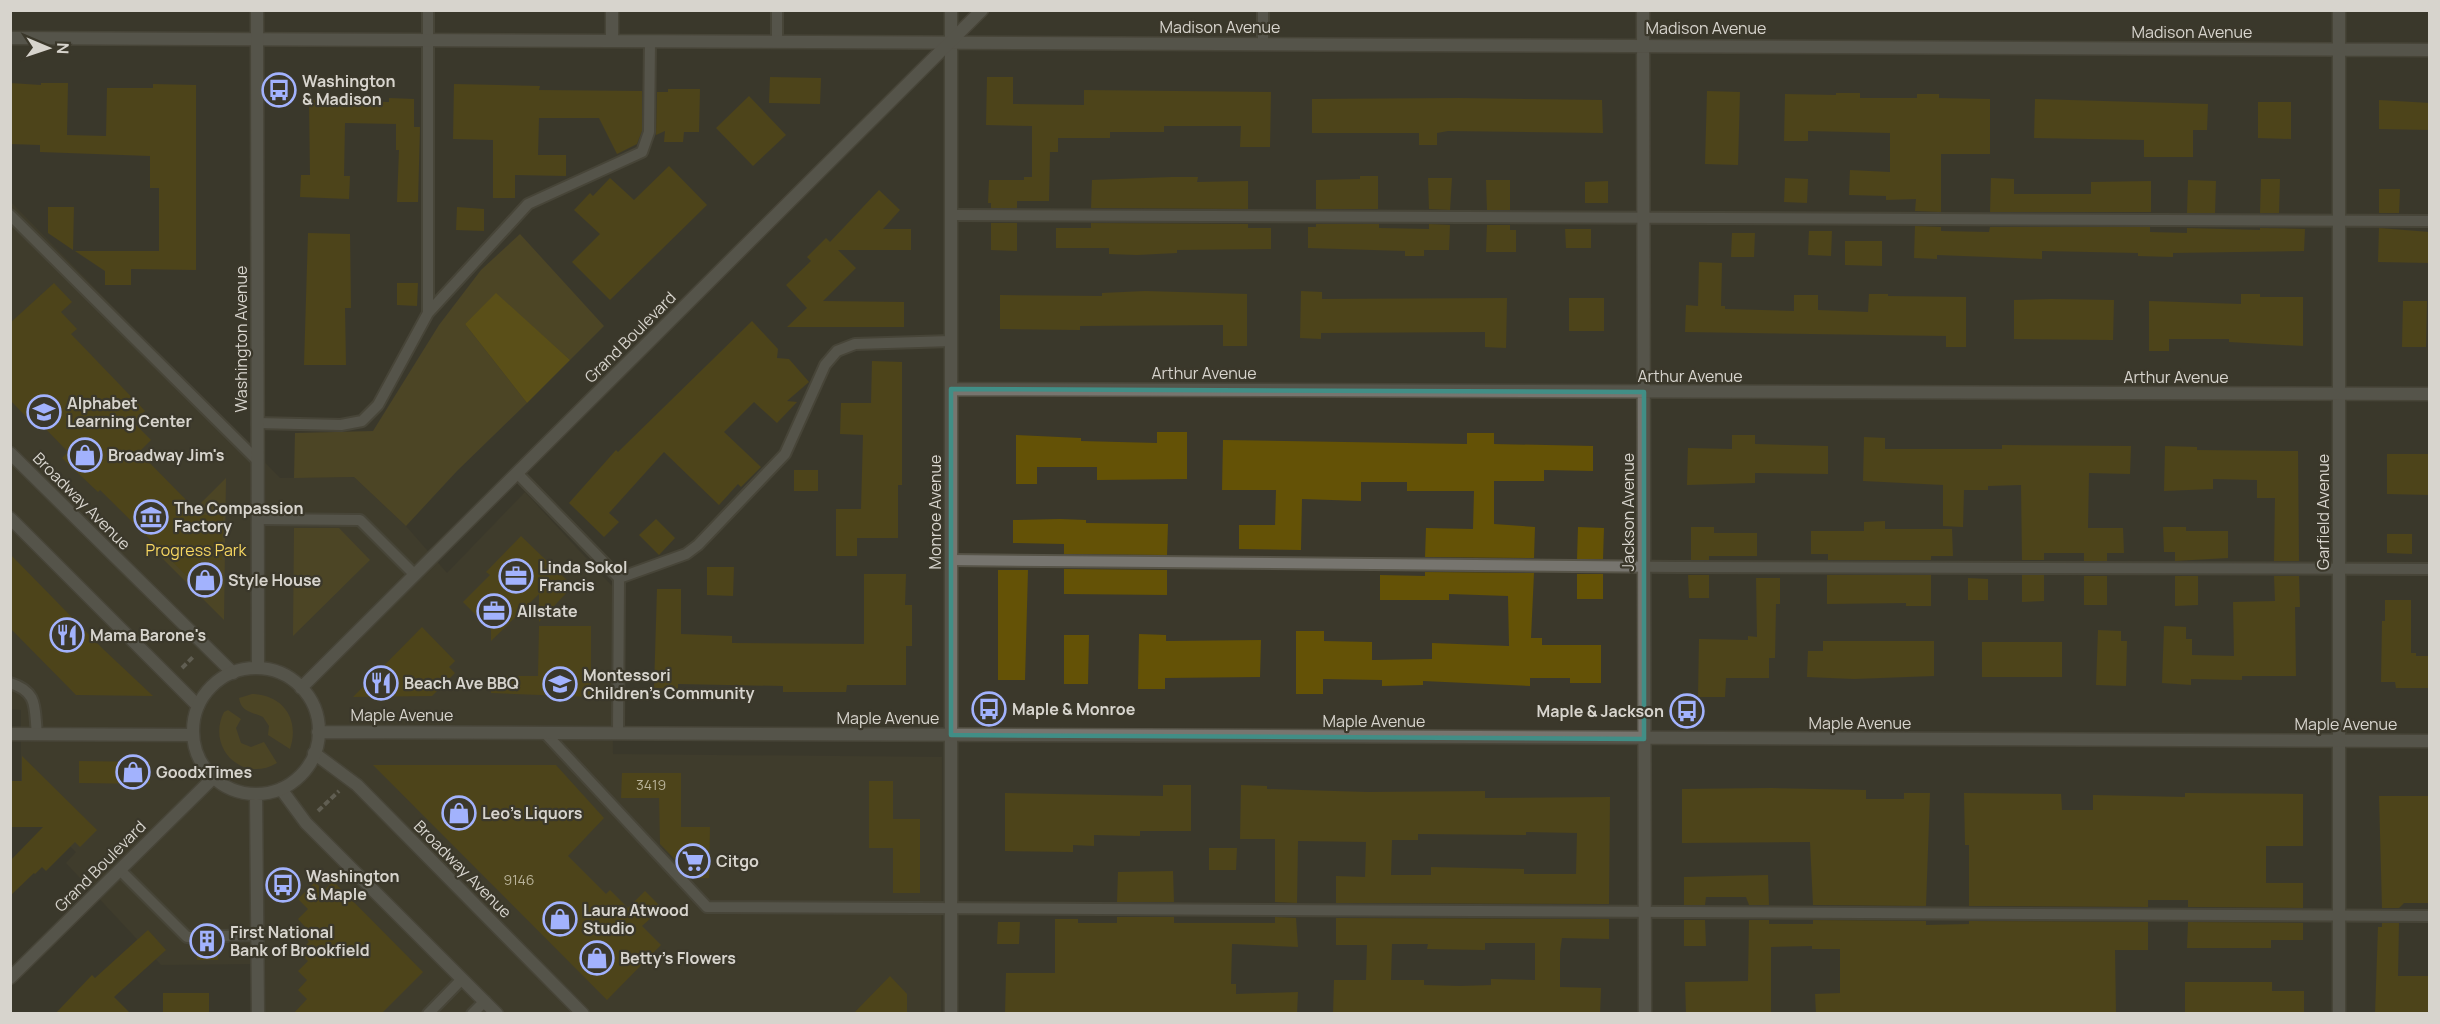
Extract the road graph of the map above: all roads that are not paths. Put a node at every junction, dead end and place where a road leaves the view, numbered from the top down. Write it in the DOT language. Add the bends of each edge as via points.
graph roads {
  1 [pos="257,10"];
  2 [pos="428,10"];
  3 [pos="612,10"];
  4 [pos="777,10"];
  5 [pos="951,10"];
  6 [pos="982,10"];
  7 [pos="1263,10"];
  8 [pos="1643,10"];
  9 [pos="2339,10"];
  10 [pos="10,38"];
  11 [pos="257,39"];
  12 [pos="428,40"];
  13 [pos="612,41"];
  14 [pos="650,41"];
  15 [pos="777,42"];
  16 [pos="951,42"];
  17 [pos="1263,44"];
  18 [pos="1643,44"];
  19 [pos="2339,49"];
  20 [pos="2430,50"];
  21 [pos="10,215"];
  22 [pos="951,215"];
  23 [pos="1643,218"];
  24 [pos="2338,221"];
  25 [pos="2430,221"];
  26 [pos="428,313"];
  27 [pos="951,341"];
  28 [pos="951,388"];
  29 [pos="1644,392"];
  30 [pos="2339,394"];
  31 [pos="2430,394"];
  32 [pos="257,423"];
  33 [pos="10,453"];
  34 [pos="257,460"];
  35 [pos="516,473"];
  36 [pos="10,518"];
  37 [pos="258,519"];
  38 [pos="951,561"];
  39 [pos="1645,567"];
  40 [pos="2339,568"];
  41 [pos="2430,568"];
  42 [pos="415,575"];
  43 [pos="619,578"];
  44 [pos="258,668"];
  45 [pos="232,673"];
  46 [pos="10,683"];
  47 [pos="301,688"];
  48 [pos="198,706"];
  49 [pos="318,732"];
  50 [pos="545,733"];
  51 [pos="618,733"];
  52 [pos="10,734"];
  53 [pos="37,734"];
  54 [pos="193,735"];
  55 [pos="951,735"];
  56 [pos="1644,739"];
  57 [pos="2339,741"];
  58 [pos="2430,741"];
  59 [pos="314,753"];
  60 [pos="213,778"];
  61 [pos="280,789"];
  62 [pos="256,794"];
  63 [pos="120,870"];
  64 [pos="951,908"];
  65 [pos="1645,911"];
  66 [pos="2339,916"];
  67 [pos="2430,916"];
  68 [pos="259,935"];
  69 [pos="10,978"];
  70 [pos="462,979"];
  71 [pos="485,1002"];
  72 [pos="258,1014"];
  73 [pos="428,1014"];
  74 [pos="472,1014"];
  75 [pos="497,1014"];
  76 [pos="583,1014"];
  77 [pos="951,1014"];
  78 [pos="1645,1014"];
  79 [pos="2339,1014"];
  1 -- 11 [label="street, Washington Avenue"];
  2 -- 12 [label="lane"];
  3 -- 13 [label="street"];
  4 -- 15 [label="lane"];
  5 -- 16 [label="street, Monroe Avenue"];
  6 -- 16 [label="street, Grand Boulevard"];
  7 -- 17 [label="lane"];
  8 -- 18 [label="street, Jackson Avenue"];
  9 -- 19 [label="street, Garfield Avenue"];
  10 -- 11 [label="street, Madison Avenue"];
  11 -- 12 [label="street, Madison Avenue"];
  11 -- 32 [label="street, Washington Avenue"];
  12 -- 13 [label="street, Madison Avenue"];
  12 -- 26 [label="lane"];
  13 -- 14 [label="street, Madison Avenue"];
  14 -- 15 [label="street, Madison Avenue"];
  14 -- 26 [label="lane" via="649,132 642,152 528,204"];
  15 -- 16 [label="street, Madison Avenue"];
  16 -- 17 [label="street, Madison Avenue"];
  16 -- 22 [label="street, Monroe Avenue"];
  16 -- 35 [label="street, Grand Boulevard"];
  17 -- 18 [label="street, Madison Avenue"];
  18 -- 19 [label="street, Madison Avenue"];
  18 -- 23 [label="street, Jackson Avenue"];
  19 -- 20 [label="street, Madison Avenue"];
  19 -- 24 [label="street, Garfield Avenue"];
  21 -- 34 [label="lane"];
  22 -- 23 [label="lane"];
  22 -- 27 [label="street, Monroe Avenue"];
  23 -- 24 [label="lane"];
  23 -- 29 [label="street, Jackson Avenue"];
  24 -- 25 [label="lane"];
  24 -- 30 [label="street, Garfield Avenue"];
  26 -- 32 [label="lane" via="378,405 362,421 341,425"];
  27 -- 28 [label="street, Monroe Avenue"];
  27 -- 43 [label="lane" via="855,344 837,351 825,365 785,454 706,537 686,554"];
  28 -- 29 [label="street, Arthur Avenue"];
  28 -- 38 [label="street, Monroe Avenue"];
  29 -- 30 [label="street, Arthur Avenue"];
  29 -- 39 [label="street, Jackson Avenue"];
  30 -- 31 [label="street, Arthur Avenue"];
  30 -- 40 [label="street, Garfield Avenue"];
  32 -- 34 [label="street, Washington Avenue"];
  33 -- 45 [label="street, Broadway Avenue"];
  34 -- 37 [label="street, Washington Avenue"];
  35 -- 42 [label="street, Grand Boulevard"];
  35 -- 43 [label="lane"];
  36 -- 48 [label="street"];
  37 -- 42 [label="lane" via="360,520"];
  37 -- 44 [label="street, Washington Avenue"];
  38 -- 39 [label="lane"];
  38 -- 55 [label="street, Monroe Avenue"];
  39 -- 40 [label="lane"];
  39 -- 56 [label="street, Jackson Avenue"];
  40 -- 41 [label="lane"];
  40 -- 57 [label="street, Garfield Avenue"];
  42 -- 47 [label="street, Grand Boulevard"];
  43 -- 51 [label="lane"];
  44 -- 45 [label="street"];
  44 -- 47 [label="street" via="288,678"];
  45 -- 48 [label="street" via="212,686"];
  46 -- 53 [label="lane" via="25,688 31,695"];
  47 -- 49 [label="street" via="310,701"];
  48 -- 54 [label="street"];
  49 -- 50 [label="street, Maple Avenue"];
  49 -- 59 [label="street"];
  50 -- 51 [label="street, Maple Avenue"];
  50 -- 64 [label="lane" via="706,907"];
  51 -- 55 [label="street, Maple Avenue"];
  52 -- 53 [label="street"];
  53 -- 54 [label="street"];
  54 -- 60 [label="street" via="196,751"];
  55 -- 56 [label="street, Maple Avenue"];
  55 -- 64 [label="street, Monroe Avenue"];
  56 -- 57 [label="street, Maple Avenue"];
  56 -- 65 [label="street, Jackson Avenue"];
  57 -- 58 [label="street, Maple Avenue"];
  57 -- 66 [label="street, Garfield Avenue"];
  59 -- 61 [label="street" via="295,781"];
  59 -- 76 [label="street, Broadway Avenue" via="357,785"];
  60 -- 62 [label="street" via="241,793"];
  60 -- 63 [label="street, Grand Boulevard"];
  61 -- 62 [label="street"];
  61 -- 70 [label="street" via="306,823"];
  62 -- 68 [label="street"];
  63 -- 68 [label="lane" via="187,936"];
  63 -- 69 [label="street, Grand Boulevard"];
  64 -- 65 [label="lane"];
  64 -- 77 [label="street, Monroe Avenue"];
  65 -- 66 [label="lane"];
  65 -- 78 [label="street, Jackson Avenue"];
  66 -- 67 [label="lane"];
  66 -- 79 [label="street, Garfield Avenue"];
  68 -- 72 [label="street"];
  70 -- 71 [label="street"];
  70 -- 73 [label="lane"];
  71 -- 74 [label="lane"];
  71 -- 75 [label="street"];
}
